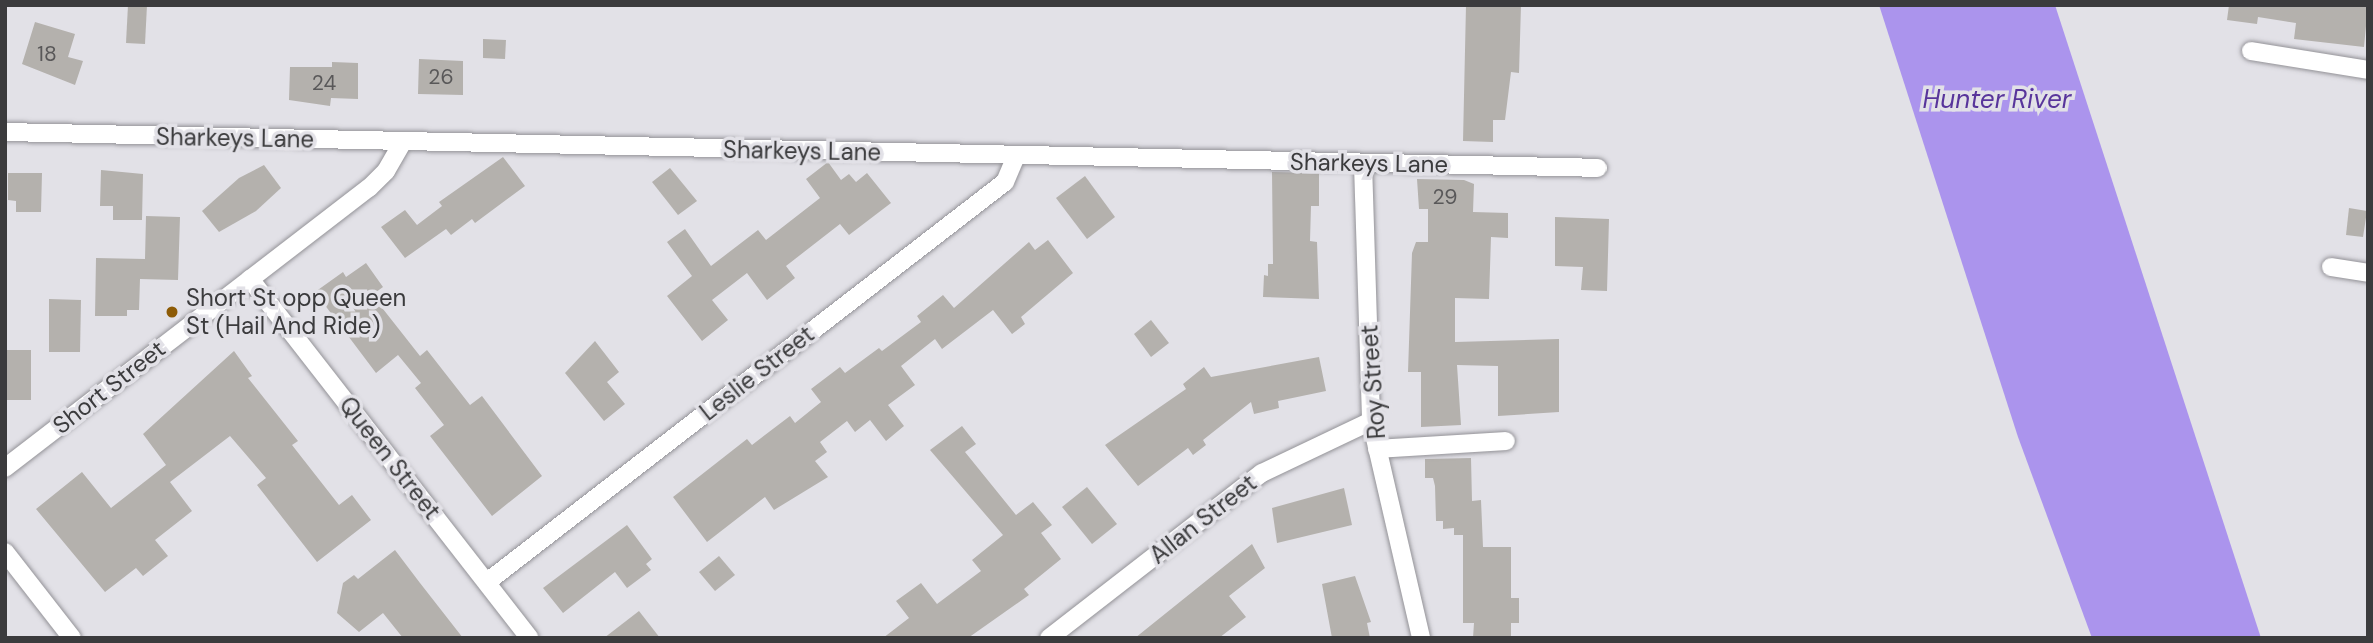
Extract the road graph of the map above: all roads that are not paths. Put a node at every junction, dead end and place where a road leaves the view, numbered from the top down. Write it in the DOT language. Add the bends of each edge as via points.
graph roads {
  1 [pos="2251,51"];
  2 [pos="2368,70"];
  3 [pos="5,132"];
  4 [pos="402,143"];
  5 [pos="1016,156"];
  6 [pos="1363,164"];
  7 [pos="1598,168"];
  8 [pos="2331,267"];
  9 [pos="2368,273"];
  10 [pos="250,279"];
  11 [pos="1371,421"];
  12 [pos="1506,441"];
  13 [pos="1377,449"];
  14 [pos="5,468"];
  15 [pos="5,552"];
  16 [pos="487,582"];
  17 [pos="72,638"];
  18 [pos="529,638"];
  19 [pos="1049,638"];
  20 [pos="1421,638"];
  1 -- 2 [label="street"];
  3 -- 4 [label="street, Sharkeys Lane"];
  4 -- 5 [label="street, Sharkeys Lane"];
  4 -- 10 [label="street, Short Street" via="386,171 369,188"];
  5 -- 6 [label="street, Sharkeys Lane"];
  5 -- 16 [label="street, Leslie Street" via="1005,182"];
  6 -- 7 [label="street, Sharkeys Lane"];
  6 -- 11 [label="street, Roy Street"];
  8 -- 9 [label="street"];
  10 -- 14 [label="street, Short Street"];
  10 -- 16 [label="street, Queen Street"];
  11 -- 13 [label="street, Roy Street"];
  11 -- 19 [label="street, Allan Street" via="1262,473"];
  12 -- 13 [label="street"];
  13 -- 20 [label="street, Roy Street"];
  15 -- 17 [label="street"];
  16 -- 18 [label="street, Queen Street"];
}
